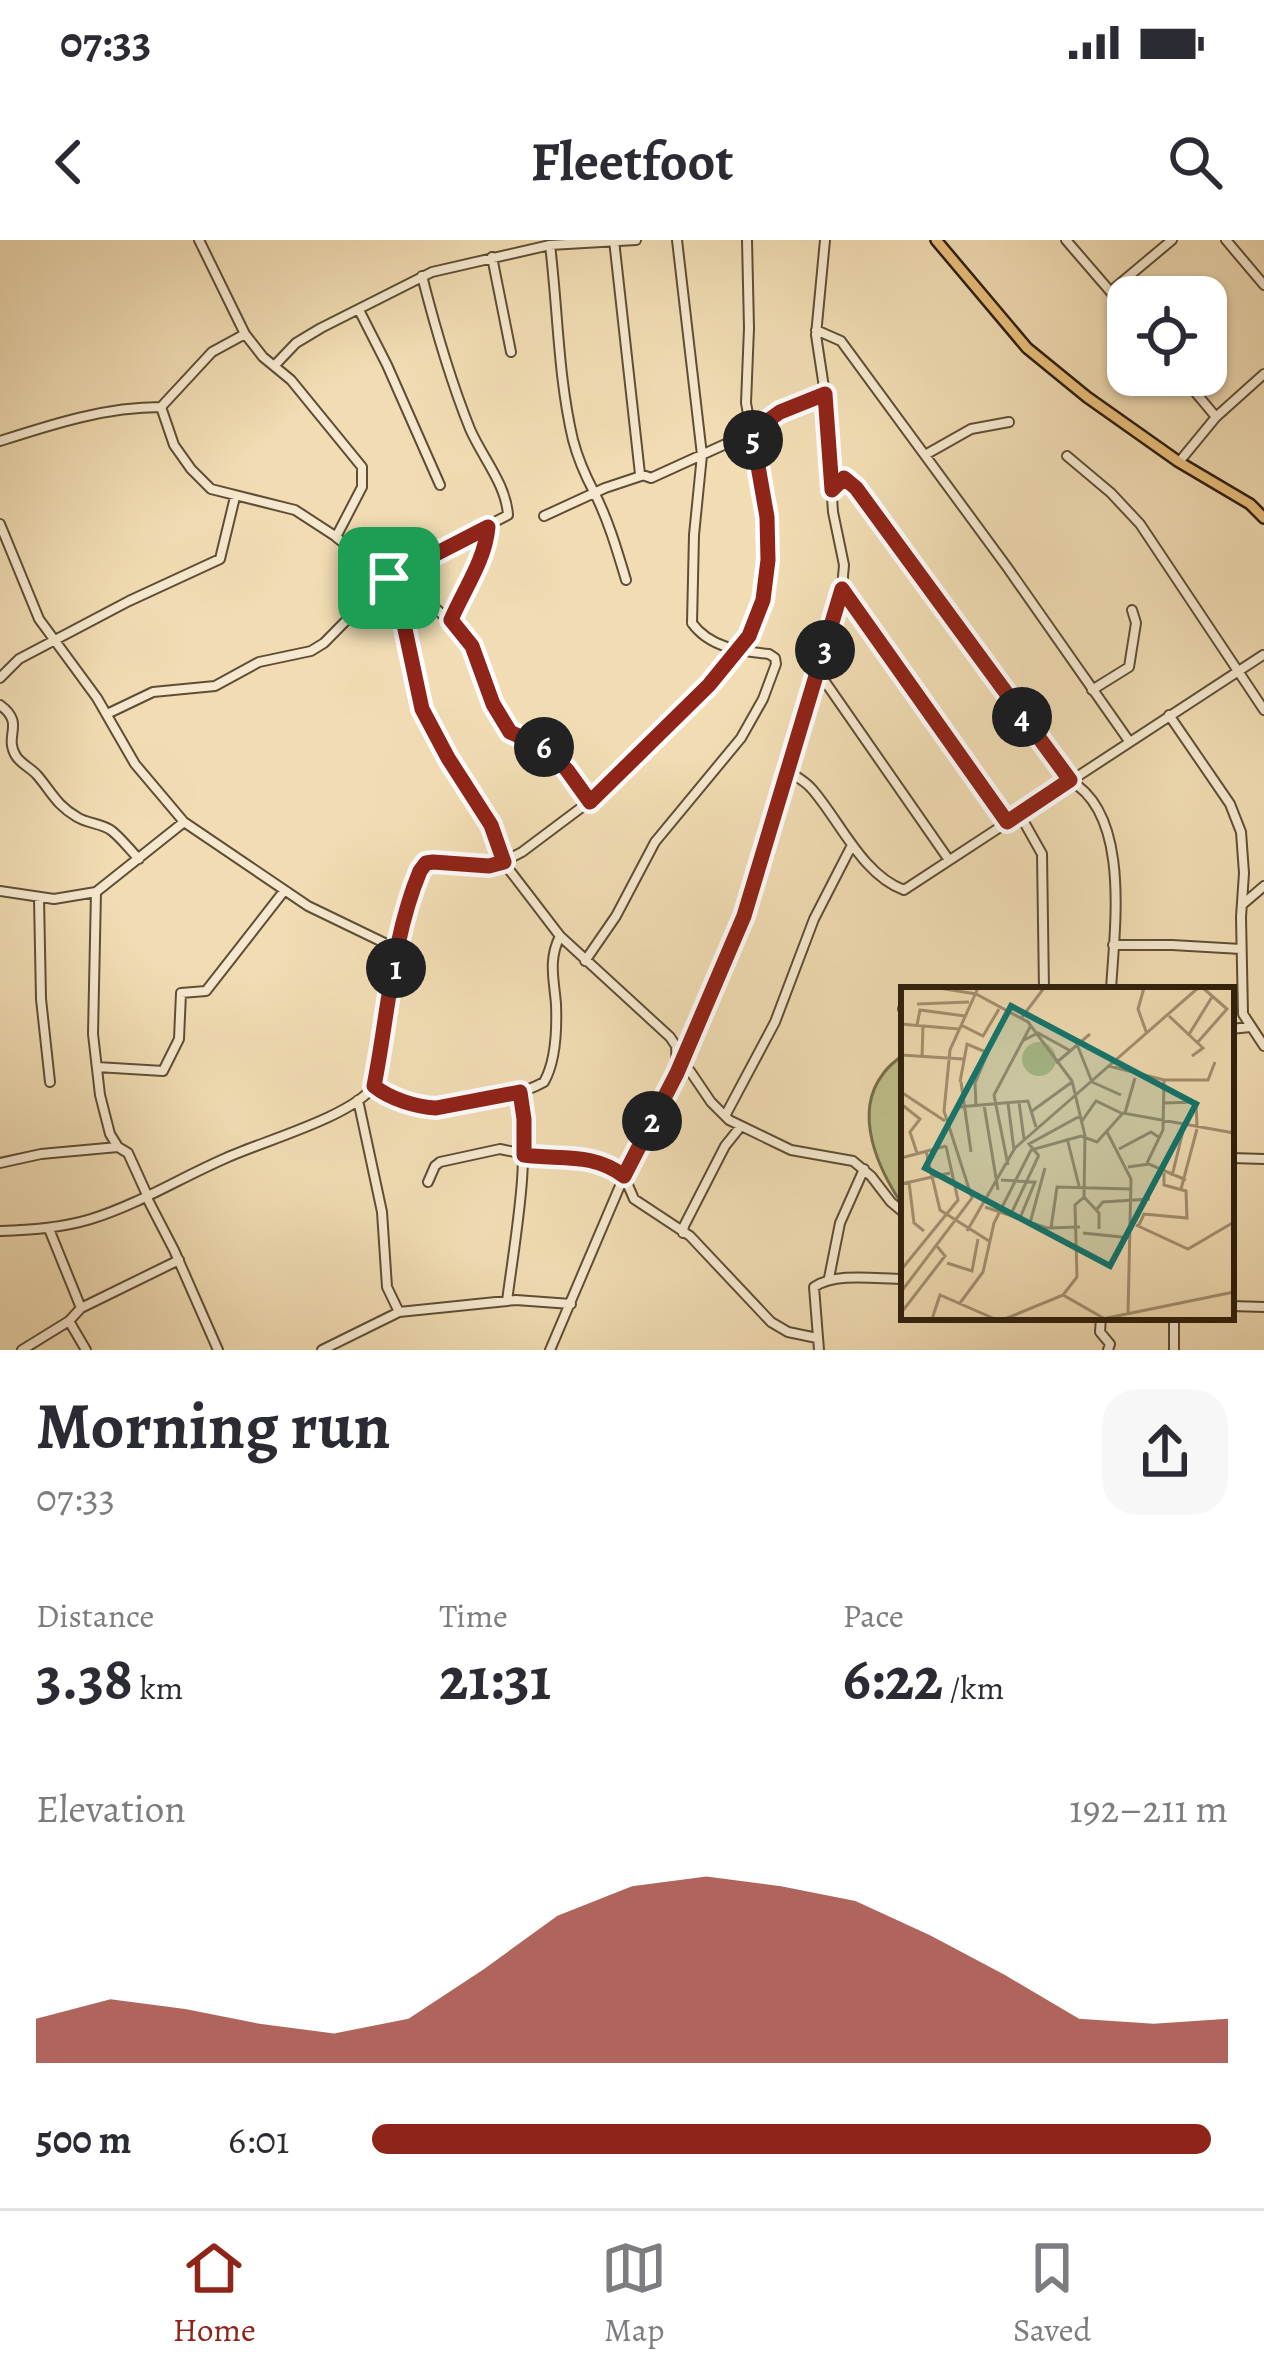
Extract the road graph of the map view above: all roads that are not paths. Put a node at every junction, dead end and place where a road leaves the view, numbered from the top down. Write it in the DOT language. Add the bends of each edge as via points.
graph roads {
  1 [pos="199,240"];
  2 [pos="614,240"];
  3 [pos="636,240"];
  4 [pos="677,240"];
  5 [pos="747,240"];
  6 [pos="825,240"];
  7 [pos="936,240"];
  8 [pos="1066,240"];
  9 [pos="1172,240"];
  10 [pos="1226,240"];
  11 [pos="550,245"];
  12 [pos="492,257"];
  13 [pos="422,276"];
  14 [pos="1129,276"];
  15 [pos="1264,285"];
  16 [pos="1107,286"];
  17 [pos="359,310"];
  18 [pos="816,330"];
  19 [pos="244,334"];
  20 [pos="511,352"];
  21 [pos="275,365"];
  22 [pos="1264,374"];
  23 [pos="825,394"];
  24 [pos="1198,396"];
  25 [pos="161,407"];
  26 [pos="1216,417"];
  27 [pos="1010,422"];
  28 [pos="752,432"];
  29 [pos="0,440"];
  30 [pos="702,455"];
  31 [pos="925,455"];
  32 [pos="1067,456"];
  33 [pos="1179,462"];
  34 [pos="640,474"];
  35 [pos="440,485"];
  36 [pos="832,490"];
  37 [pos="594,492"];
  38 [pos="235,497"];
  39 [pos="544,516"];
  40 [pos="1264,518"];
  41 [pos="0,524"];
  42 [pos="488,527"];
  43 [pos="336,537"];
  44 [pos="3,540"];
  45 [pos="392,580"];
  46 [pos="626,580"];
  47 [pos="842,589"];
  48 [pos="1132,610"];
  49 [pos="451,620"];
  50 [pos="54,642"];
  51 [pos="738,650"];
  52 [pos="1263,655"];
  53 [pos="1238,671"];
  54 [pos="818,672"];
  55 [pos="0,678"];
  56 [pos="1092,690"];
  57 [pos="0,705"];
  58 [pos="1264,710"];
  59 [pos="107,714"];
  60 [pos="1169,715"];
  61 [pos="1129,741"];
  62 [pos="788,770"];
  63 [pos="1070,780"];
  64 [pos="590,802"];
  65 [pos="1011,819"];
  66 [pos="184,822"];
  67 [pos="852,845"];
  68 [pos="139,859"];
  69 [pos="949,860"];
  70 [pos="504,862"];
  71 [pos="1264,886"];
  72 [pos="0,891"];
  73 [pos="284,891"];
  74 [pos="96,892"];
  75 [pos="39,898"];
  76 [pos="1242,905"];
  77 [pos="560,936"];
  78 [pos="1113,945"];
  79 [pos="397,949"];
  80 [pos="1241,950"];
  81 [pos="585,962"];
  82 [pos="1044,987"];
  83 [pos="1111,987"];
  84 [pos="1257,1030"];
  85 [pos="1264,1046"];
  86 [pos="97,1067"];
  87 [pos="677,1073"];
  88 [pos="50,1082"];
  89 [pos="374,1086"];
  90 [pos="520,1092"];
  91 [pos="358,1100"];
  92 [pos="725,1117"];
  93 [pos="741,1126"];
  94 [pos="118,1147"];
  95 [pos="524,1155"];
  96 [pos="1234,1158"];
  97 [pos="1264,1159"];
  98 [pos="0,1163"];
  99 [pos="864,1169"];
  100 [pos="624,1176"];
  101 [pos="428,1182"];
  102 [pos="148,1197"];
  103 [pos="901,1210"];
  104 [pos="49,1229"];
  105 [pos="0,1231"];
  106 [pos="683,1233"];
  107 [pos="178,1260"];
  108 [pos="830,1278"];
  109 [pos="901,1279"];
  110 [pos="507,1301"];
  111 [pos="571,1304"];
  112 [pos="1234,1306"];
  113 [pos="1264,1307"];
  114 [pos="81,1308"];
  115 [pos="399,1312"];
  116 [pos="1101,1320"];
  117 [pos="69,1321"];
  118 [pos="817,1338"];
  119 [pos="22,1350"];
  120 [pos="86,1350"];
  121 [pos="218,1350"];
  122 [pos="322,1350"];
  123 [pos="550,1350"];
  124 [pos="819,1350"];
  125 [pos="1108,1350"];
  1 -- 19 [label="street"];
  2 -- 3 [label="street"];
  2 -- 11 [label="street"];
  2 -- 34 [label="street"];
  4 -- 30 [label="street"];
  5 -- 28 [label="street"];
  6 -- 18 [label="street"];
  7 -- 33 [label="main road" via="1027,348"];
  8 -- 16 [label="street"];
  9 -- 14 [label="street"];
  10 -- 15 [label="street"];
  11 -- 12 [label="street"];
  11 -- 37 [label="street" via="569,422"];
  12 -- 13 [label="street"];
  12 -- 20 [label="street"];
  13 -- 17 [label="street"];
  13 -- 42 [label="street" via="460,404 508,507 506,518"];
  17 -- 21 [label="street" via="296,343"];
  17 -- 35 [label="street"];
  18 -- 23 [label="street"];
  18 -- 31 [label="street" via="841,340"];
  19 -- 21 [label="street"];
  19 -- 25 [label="street" via="212,352"];
  21 -- 43 [label="street" via="362,467 362,487"];
  22 -- 26 [label="street"];
  23 -- 28 [label="street"];
  23 -- 36 [label="street"];
  24 -- 26 [label="street"];
  25 -- 29 [label="street" via="62,420"];
  25 -- 38 [label="street" via="191,469 211,490"];
  26 -- 33 [label="street"];
  27 -- 31 [label="street" via="971,429"];
  28 -- 30 [label="street"];
  28 -- 51 [label="street" via="768,560 763,600"];
  30 -- 34 [label="street" via="651,478"];
  30 -- 51 [label="street" via="692,627"];
  31 -- 56 [label="street"];
  32 -- 53 [label="street" via="1140,524"];
  33 -- 40 [label="main road"];
  34 -- 37 [label="street"];
  36 -- 47 [label="street"];
  36 -- 63 [label="street" via="844,478 856,488"];
  37 -- 39 [label="street"];
  37 -- 46 [label="street"];
  38 -- 43 [label="street" via="295,510"];
  38 -- 50 [label="street" via="220,559"];
  41 -- 44 [label="street"];
  42 -- 45 [label="street"];
  42 -- 49 [label="street" via="483,556"];
  43 -- 45 [label="street"];
  44 -- 50 [label="street"];
  45 -- 49 [label="street"];
  45 -- 59 [label="street" via="314,650 266,659 209,688 153,692"];
  45 -- 70 [label="street" via="422,709 491,825"];
  47 -- 54 [label="street"];
  47 -- 65 [label="street"];
  48 -- 56 [label="street" via="1129,668"];
  49 -- 64 [label="street" via="472,646 510,732 545,748"];
  50 -- 55 [label="street"];
  50 -- 59 [label="street"];
  51 -- 64 [label="street"];
  51 -- 81 [label="street" via="775,658 763,699 725,760 655,842"];
  52 -- 53 [label="street"];
  53 -- 58 [label="street"];
  53 -- 60 [label="street"];
  54 -- 62 [label="street"];
  54 -- 69 [label="street"];
  56 -- 61 [label="street"];
  57 -- 68 [label="street" via="14,721 18,759 46,791 73,815 107,827"];
  59 -- 66 [label="street" via="135,764"];
  60 -- 61 [label="street"];
  60 -- 76 [label="street" via="1241,832"];
  61 -- 63 [label="street"];
  62 -- 67 [label="street" via="810,786"];
  62 -- 87 [label="street" via="749,902"];
  63 -- 65 [label="street"];
  63 -- 78 [label="street" via="1084,788 1108,834"];
  64 -- 70 [label="street"];
  65 -- 69 [label="street"];
  65 -- 82 [label="street" via="1024,822 1042,854"];
  66 -- 68 [label="street"];
  66 -- 73 [label="street"];
  67 -- 69 [label="street" via="904,890"];
  67 -- 92 [label="street" via="776,1022"];
  68 -- 74 [label="street"];
  70 -- 77 [label="street"];
  70 -- 79 [label="street" via="423,865"];
  71 -- 76 [label="street"];
  72 -- 75 [label="street"];
  73 -- 79 [label="street"];
  73 -- 86 [label="street" via="206,991 181,993 179,1040 163,1071"];
  74 -- 75 [label="street"];
  74 -- 86 [label="street"];
  75 -- 88 [label="street"];
  76 -- 80 [label="street"];
  77 -- 81 [label="street"];
  77 -- 90 [label="street" via="551,960 551,1067 544,1082"];
  78 -- 80 [label="street"];
  78 -- 83 [label="street"];
  79 -- 89 [label="street"];
  80 -- 84 [label="street" via="1243,1014"];
  81 -- 87 [label="street" via="670,1037"];
  84 -- 85 [label="street"];
  86 -- 94 [label="street"];
  87 -- 92 [label="street" via="690,1071"];
  87 -- 100 [label="street"];
  89 -- 90 [label="street" via="423,1108"];
  89 -- 91 [label="street"];
  90 -- 95 [label="street"];
  91 -- 102 [label="street"];
  91 -- 115 [label="street" via="382,1212 387,1287"];
  92 -- 93 [label="street"];
  93 -- 99 [label="street" via="791,1150 847,1158"];
  93 -- 106 [label="street"];
  94 -- 98 [label="street"];
  94 -- 102 [label="street"];
  95 -- 100 [label="street" via="588,1160"];
  95 -- 101 [label="street" via="500,1149 444,1161"];
  95 -- 110 [label="street"];
  96 -- 97 [label="street"];
  99 -- 103 [label="street"];
  99 -- 108 [label="street" via="840,1223"];
  100 -- 106 [label="street" via="634,1198"];
  100 -- 111 [label="street"];
  102 -- 104 [label="street"];
  102 -- 107 [label="street"];
  104 -- 105 [label="street"];
  104 -- 114 [label="street"];
  106 -- 118 [label="street" via="771,1322"];
  107 -- 114 [label="street"];
  107 -- 121 [label="street"];
  108 -- 109 [label="street"];
  108 -- 118 [label="street" via="814,1287"];
  110 -- 111 [label="street"];
  110 -- 115 [label="street"];
  111 -- 123 [label="street"];
  112 -- 113 [label="street"];
  114 -- 117 [label="street"];
  115 -- 122 [label="street"];
  116 -- 125 [label="street"];
  117 -- 119 [label="street"];
  117 -- 120 [label="street"];
  118 -- 124 [label="street"];
}
